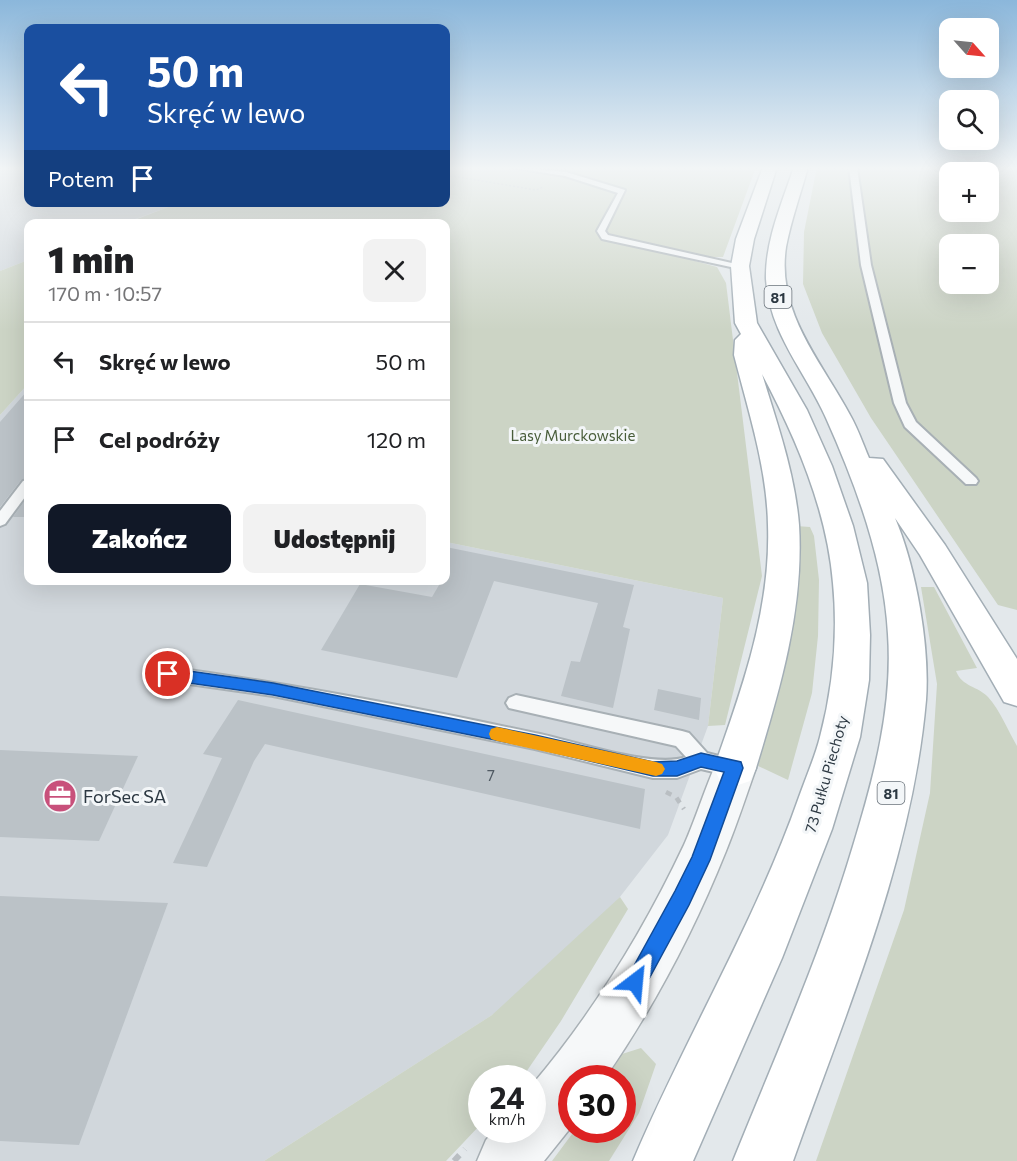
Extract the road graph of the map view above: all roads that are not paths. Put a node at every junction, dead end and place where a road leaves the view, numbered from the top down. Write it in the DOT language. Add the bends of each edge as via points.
graph roads {
  1 [pos="606,221"];
  2 [pos="751,221"];
  3 [pos="785,221"];
  4 [pos="860,221"];
  5 [pos="740,266"];
  6 [pos="746,323"];
  7 [pos="838,416"];
  8 [pos="971,481"];
  9 [pos="24,489"];
  10 [pos="0,521"];
  11 [pos="168,674"];
  12 [pos="1017,691"];
  13 [pos="516,703"];
  14 [pos="718,764"];
  15 [pos="582,1065"];
  16 [pos="558,1097"];
  17 [pos="507,1161"];
  18 [pos="663,1161"];
  19 [pos="763,1161"];
  1 -- 5 [label="lane" via="601,231 605,237"];
  2 -- 5 [label="main road, 73 Pułku Piechoty / 81"];
  3 -- 7 [label="main road, 81" via="777,248 780,307 796,346"];
  4 -- 8 [label="lane" via="866,265 900,403 910,424"];
  5 -- 6 [label="main road, 73 Pułku Piechoty / 81"];
  6 -- 14 [label="main road" via="745,355 779,488 784,542 781,595 773,644"];
  6 -- 18 [label="main road, 73 Pułku Piechoty / 81" via="794,410 838,526 850,583 850,680 840,737 810,829 765,941"];
  7 -- 12 [label="main road" via="934,552"];
  7 -- 19 [label="main road, 81" via="883,526 895,572 906,634 907,698 894,782 858,910"];
  9 -- 10 [label="lane"];
  11 -- 14 [label="lane" via="273,689 535,741 653,769"];
  13 -- 14 [label="lane" via="682,739"];
  14 -- 15 [label="street" via="700,860 625,1000"];
  16 -- 17 [label="street"];
}
